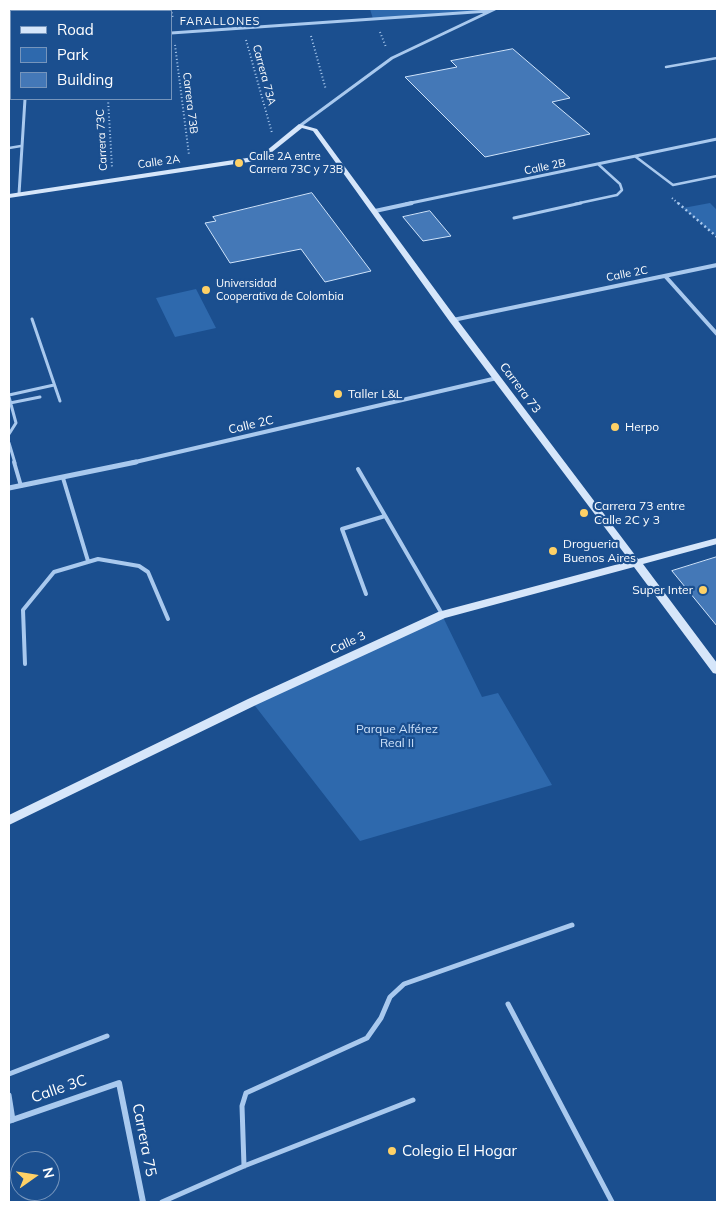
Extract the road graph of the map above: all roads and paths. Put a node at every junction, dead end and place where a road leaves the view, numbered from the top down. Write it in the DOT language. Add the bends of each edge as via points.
graph roads {
  1 [pos="495,9"];
  2 [pos="489,12"];
  3 [pos="374,20"];
  4 [pos="307,24"];
  5 [pos="243,28"];
  6 [pos="173,33"];
  7 [pos="392,58"];
  8 [pos="717,58"];
  9 [pos="666,67"];
  10 [pos="25,100"];
  11 [pos="108,100"];
  12 [pos="330,102"];
  13 [pos="301,125"];
  14 [pos="717,139"];
  15 [pos="275,145"];
  16 [pos="21,146"];
  17 [pos="9,148"];
  18 [pos="636,157"];
  19 [pos="599,165"];
  20 [pos="191,168"];
  21 [pos="717,176"];
  22 [pos="112,180"];
  23 [pos="19,194"];
  24 [pos="9,196"];
  25 [pos="670,197"];
  26 [pos="375,211"];
  27 [pos="514,218"];
  28 [pos="717,237"];
  29 [pos="717,266"];
  30 [pos="666,277"];
  31 [pos="32,319"];
  32 [pos="453,320"];
  33 [pos="717,334"];
  34 [pos="497,378"];
  35 [pos="54,385"];
  36 [pos="9,396"];
  37 [pos="40,397"];
  38 [pos="60,401"];
  39 [pos="10,403"];
  40 [pos="9,434"];
  41 [pos="9,443"];
  42 [pos="358,469"];
  43 [pos="63,478"];
  44 [pos="21,486"];
  45 [pos="9,488"];
  46 [pos="385,516"];
  47 [pos="717,541"];
  48 [pos="88,561"];
  49 [pos="637,562"];
  50 [pos="366,594"];
  51 [pos="442,615"];
  52 [pos="168,620"];
  53 [pos="25,664"];
  54 [pos="717,670"];
  55 [pos="9,820"];
  56 [pos="572,926"];
  57 [pos="508,1004"];
  58 [pos="107,1036"];
  59 [pos="9,1074"];
  60 [pos="119,1083"];
  61 [pos="9,1095"];
  62 [pos="413,1100"];
  63 [pos="11,1120"];
  64 [pos="244,1166"];
  65 [pos="143,1202"];
  66 [pos="162,1202"];
  67 [pos="612,1202"];
  1 -- 2 [label="street"];
  2 -- 3 [label="street"];
  2 -- 7 [label="street"];
  3 -- 4 [label="street"];
  3 -- 7 [label="path"];
  4 -- 5 [label="street"];
  4 -- 12 [label="path"];
  5 -- 6 [label="street"];
  5 -- 15 [label="path, Carrera 73A"];
  6 -- 20 [label="path, Carrera 73B"];
  7 -- 12 [label="street"];
  8 -- 9 [label="lane"];
  10 -- 16 [label="street"];
  11 -- 22 [label="path, Carrera 73C"];
  12 -- 13 [label="street"];
  13 -- 15 [label="street, Calle 2A"];
  13 -- 26 [label="street, Carrera 73" via="315,130"];
  14 -- 18 [label="street, Calle 2B"];
  15 -- 20 [label="street, Calle 2A" via="262,158"];
  16 -- 17 [label="lane"];
  16 -- 23 [label="street"];
  18 -- 19 [label="street, Calle 2B"];
  18 -- 21 [label="lane" via="673,185"];
  19 -- 26 [label="street, Calle 2B"];
  19 -- 27 [label="lane" via="620,184 622,190 617,196"];
  20 -- 22 [label="street, Calle 2A"];
  22 -- 23 [label="street, Calle 2A"];
  23 -- 24 [label="street, Calle 2A"];
  25 -- 28 [label="path"];
  26 -- 32 [label="street, Carrera 73"];
  29 -- 30 [label="street, Calle 2C"];
  30 -- 32 [label="street, Calle 2C"];
  30 -- 33 [label="street"];
  31 -- 35 [label="lane"];
  32 -- 34 [label="street, Carrera 73"];
  34 -- 43 [label="street, Calle 2C"];
  34 -- 49 [label="street, Carrera 73"];
  35 -- 36 [label="lane"];
  35 -- 38 [label="lane"];
  36 -- 39 [label="lane"];
  37 -- 39 [label="lane"];
  39 -- 40 [label="lane" via="16,424"];
  41 -- 44 [label="lane"];
  42 -- 46 [label="lane"];
  43 -- 44 [label="street, Calle 2C"];
  43 -- 48 [label="lane"];
  44 -- 45 [label="street, Calle 2C"];
  46 -- 50 [label="lane" via="342,529"];
  46 -- 51 [label="lane"];
  47 -- 49 [label="street, Calle 3"];
  48 -- 52 [label="lane" via="98,559 139,566 148,572"];
  48 -- 53 [label="lane" via="54,572 26,604 23,610"];
  49 -- 51 [label="street, Calle 3"];
  49 -- 54 [label="street, Carrera 73"];
  51 -- 55 [label="street, Calle 3" via="252,702"];
  56 -- 64 [label="lane" via="404,984 390,997 368,1038 246,1093 242,1106"];
  57 -- 67 [label="lane"];
  58 -- 59 [label="lane"];
  60 -- 63 [label="street, Calle 3C"];
  60 -- 65 [label="street, Carrera 75"];
  61 -- 63 [label="lane"];
  62 -- 64 [label="lane"];
  64 -- 66 [label="lane"];
}
